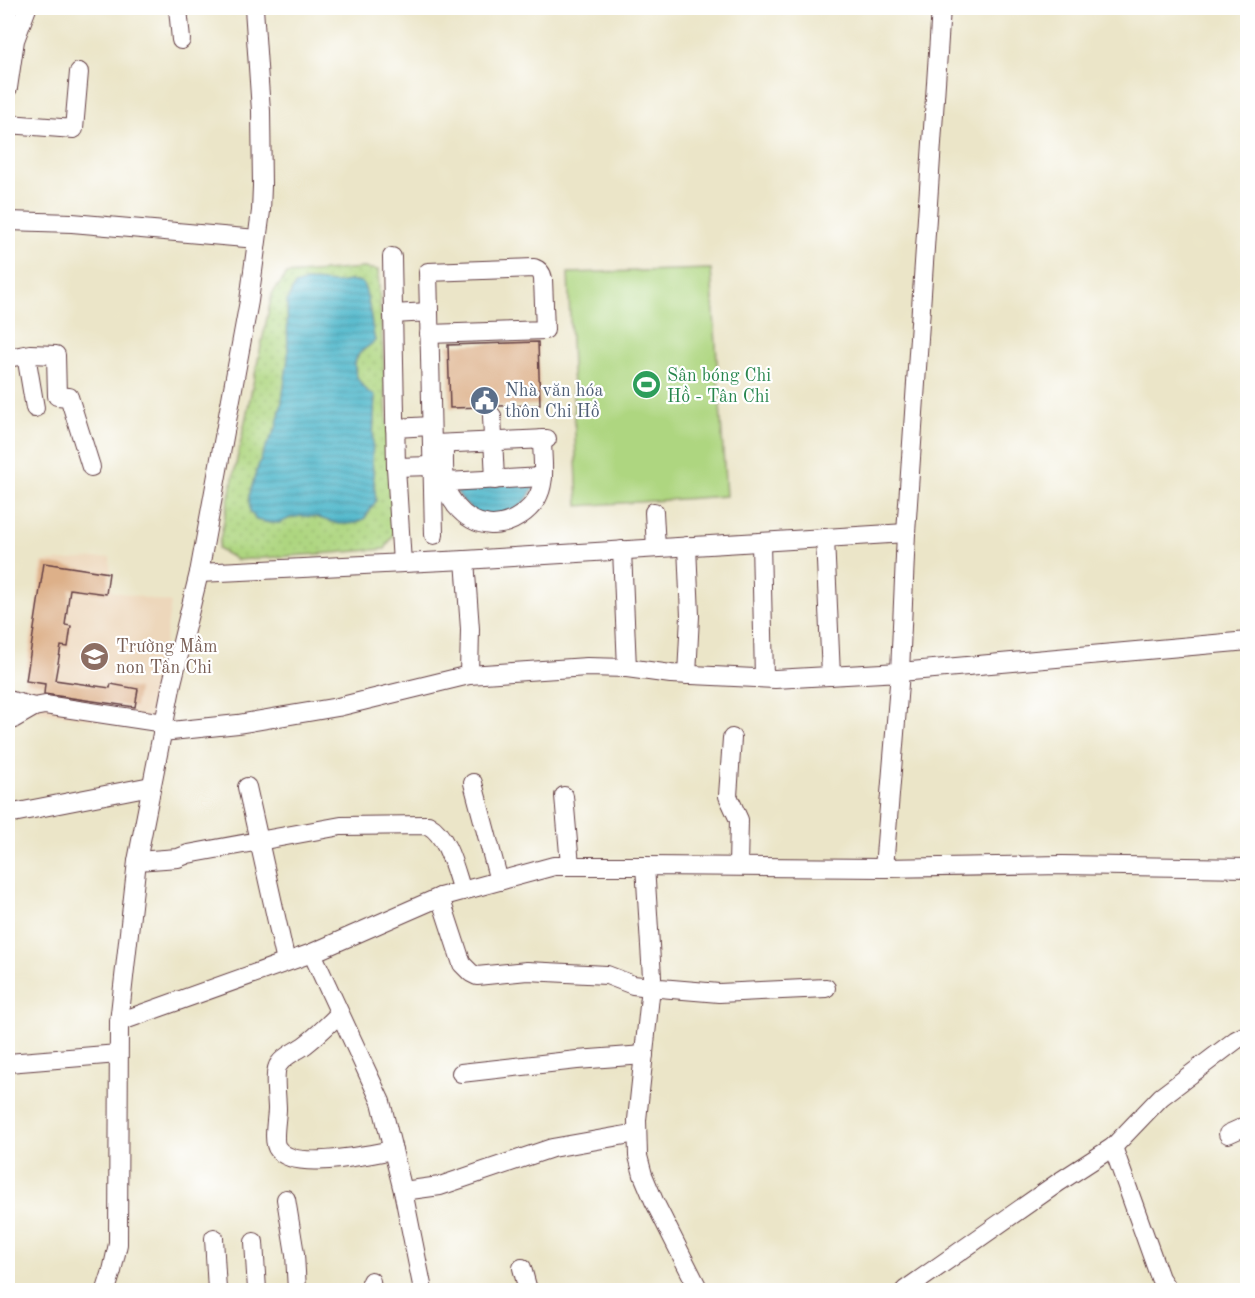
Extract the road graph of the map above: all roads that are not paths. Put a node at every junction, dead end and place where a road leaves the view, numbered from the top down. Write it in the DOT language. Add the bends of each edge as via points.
graph roads {
  1 [pos="27,8"];
  2 [pos="178,8"];
  3 [pos="254,8"];
  4 [pos="941,8"];
  5 [pos="182,40"];
  6 [pos="80,72"];
  7 [pos="8,88"];
  8 [pos="8,124"];
  9 [pos="8,221"];
  10 [pos="257,239"];
  11 [pos="392,257"];
  12 [pos="429,312"];
  13 [pos="393,314"];
  14 [pos="429,334"];
  15 [pos="26,355"];
  16 [pos="8,358"];
  17 [pos="35,408"];
  18 [pos="492,416"];
  19 [pos="432,426"];
  20 [pos="395,428"];
  21 [pos="493,441"];
  22 [pos="438,444"];
  23 [pos="432,466"];
  24 [pos="92,467"];
  25 [pos="396,467"];
  26 [pos="543,477"];
  27 [pos="495,480"];
  28 [pos="446,482"];
  29 [pos="654,512"];
  30 [pos="906,533"];
  31 [pos="434,535"];
  32 [pos="825,538"];
  33 [pos="761,542"];
  34 [pos="687,546"];
  35 [pos="656,548"];
  36 [pos="621,550"];
  37 [pos="465,560"];
  38 [pos="402,563"];
  39 [pos="199,573"];
  40 [pos="1248,641"];
  41 [pos="627,668"];
  42 [pos="900,672"];
  43 [pos="469,675"];
  44 [pos="687,675"];
  45 [pos="831,676"];
  46 [pos="764,678"];
  47 [pos="8,700"];
  48 [pos="34,707"];
  49 [pos="8,722"];
  50 [pos="163,727"];
  51 [pos="732,738"];
  52 [pos="473,783"];
  53 [pos="151,786"];
  54 [pos="247,787"];
  55 [pos="564,796"];
  56 [pos="8,814"];
  57 [pos="259,842"];
  58 [pos="137,861"];
  59 [pos="570,865"];
  60 [pos="645,866"];
  61 [pos="738,866"];
  62 [pos="884,868"];
  63 [pos="1248,868"];
  64 [pos="499,881"];
  65 [pos="462,891"];
  66 [pos="440,897"];
  67 [pos="312,953"];
  68 [pos="286,962"];
  69 [pos="652,987"];
  70 [pos="826,988"];
  71 [pos="339,1014"];
  72 [pos="119,1022"];
  73 [pos="1248,1034"];
  74 [pos="118,1053"];
  75 [pos="644,1055"];
  76 [pos="8,1063"];
  77 [pos="461,1073"];
  78 [pos="1248,1125"];
  79 [pos="637,1133"];
  80 [pos="1228,1134"];
  81 [pos="1113,1147"];
  82 [pos="393,1150"];
  83 [pos="403,1191"];
  84 [pos="286,1199"];
  85 [pos="214,1238"];
  86 [pos="254,1242"];
  87 [pos="522,1268"];
  88 [pos="110,1289"];
  89 [pos="217,1290"];
  90 [pos="257,1290"];
  91 [pos="297,1290"];
  92 [pos="423,1290"];
  93 [pos="528,1290"];
  94 [pos="699,1290"];
  95 [pos="905,1290"];
  96 [pos="1168,1290"];
  1 -- 7 [label="street" via="15,40"];
  2 -- 5 [label="street"];
  3 -- 10 [label="street" via="262,156"];
  4 -- 30 [label="street"];
  6 -- 8 [label="street" via="74,129"];
  9 -- 10 [label="street"];
  10 -- 39 [label="street"];
  11 -- 13 [label="street"];
  12 -- 13 [label="street"];
  12 -- 14 [label="street"];
  12 -- 14 [label="street" via="428,272 534,268 542,274 545,330"];
  13 -- 20 [label="street"];
  14 -- 19 [label="street"];
  15 -- 16 [label="street"];
  15 -- 17 [label="street"];
  15 -- 24 [label="street" via="56,355 57,396 69,397"];
  18 -- 21 [label="street"];
  19 -- 20 [label="street"];
  19 -- 22 [label="street"];
  20 -- 25 [label="street"];
  21 -- 22 [label="street"];
  21 -- 26 [label="street" via="544,439"];
  21 -- 27 [label="street"];
  22 -- 23 [label="street"];
  22 -- 28 [label="street"];
  23 -- 25 [label="street"];
  23 -- 31 [label="street"];
  25 -- 38 [label="street"];
  26 -- 27 [label="street"];
  26 -- 28 [label="street" via="532,506 511,522 496,526 468,518 451,498"];
  27 -- 28 [label="street"];
  29 -- 35 [label="street"];
  30 -- 32 [label="street"];
  30 -- 42 [label="street"];
  32 -- 33 [label="street"];
  32 -- 45 [label="street"];
  33 -- 34 [label="street"];
  33 -- 46 [label="street"];
  34 -- 35 [label="street"];
  34 -- 44 [label="street"];
  35 -- 36 [label="street"];
  36 -- 37 [label="street"];
  36 -- 41 [label="street"];
  37 -- 38 [label="street"];
  37 -- 43 [label="street"];
  38 -- 39 [label="street"];
  39 -- 50 [label="street"];
  40 -- 42 [label="street"];
  41 -- 43 [label="street" via="587,666"];
  41 -- 44 [label="street"];
  42 -- 45 [label="street"];
  42 -- 62 [label="street"];
  43 -- 50 [label="street" via="338,707 238,724"];
  44 -- 46 [label="street"];
  45 -- 46 [label="street"];
  47 -- 48 [label="street"];
  48 -- 49 [label="street"];
  48 -- 50 [label="street" via="45,705"];
  50 -- 53 [label="street"];
  51 -- 61 [label="street" via="728,796 739,820"];
  52 -- 64 [label="street"];
  53 -- 56 [label="street"];
  53 -- 58 [label="street"];
  54 -- 57 [label="street"];
  55 -- 59 [label="street"];
  57 -- 58 [label="street" via="178,858"];
  57 -- 65 [label="street" via="341,826 428,825 445,844"];
  57 -- 68 [label="street"];
  58 -- 72 [label="street"];
  59 -- 60 [label="street"];
  59 -- 64 [label="street"];
  60 -- 61 [label="street"];
  60 -- 69 [label="street"];
  61 -- 62 [label="street"];
  62 -- 63 [label="street"];
  64 -- 65 [label="street"];
  65 -- 66 [label="street"];
  66 -- 67 [label="street"];
  66 -- 69 [label="street" via="462,964 477,976 527,971 608,975 633,985"];
  67 -- 68 [label="street"];
  67 -- 71 [label="street"];
  68 -- 72 [label="street"];
  69 -- 70 [label="street" via="718,993"];
  69 -- 75 [label="street"];
  71 -- 82 [label="street" via="381,1102"];
  71 -- 82 [label="street" via="276,1068 276,1148 308,1161"];
  72 -- 74 [label="street"];
  73 -- 81 [label="street" via="1161,1097"];
  74 -- 76 [label="street"];
  74 -- 88 [label="street" via="118,1244"];
  75 -- 77 [label="street"];
  75 -- 79 [label="street"];
  78 -- 80 [label="street"];
  79 -- 83 [label="street" via="552,1148 440,1186"];
  79 -- 94 [label="street" via="643,1175"];
  81 -- 95 [label="street"];
  81 -- 96 [label="street" via="1160,1278"];
  82 -- 83 [label="street"];
  83 -- 92 [label="street"];
  84 -- 91 [label="street"];
  85 -- 89 [label="street"];
  86 -- 90 [label="street"];
  87 -- 93 [label="street"];
}
